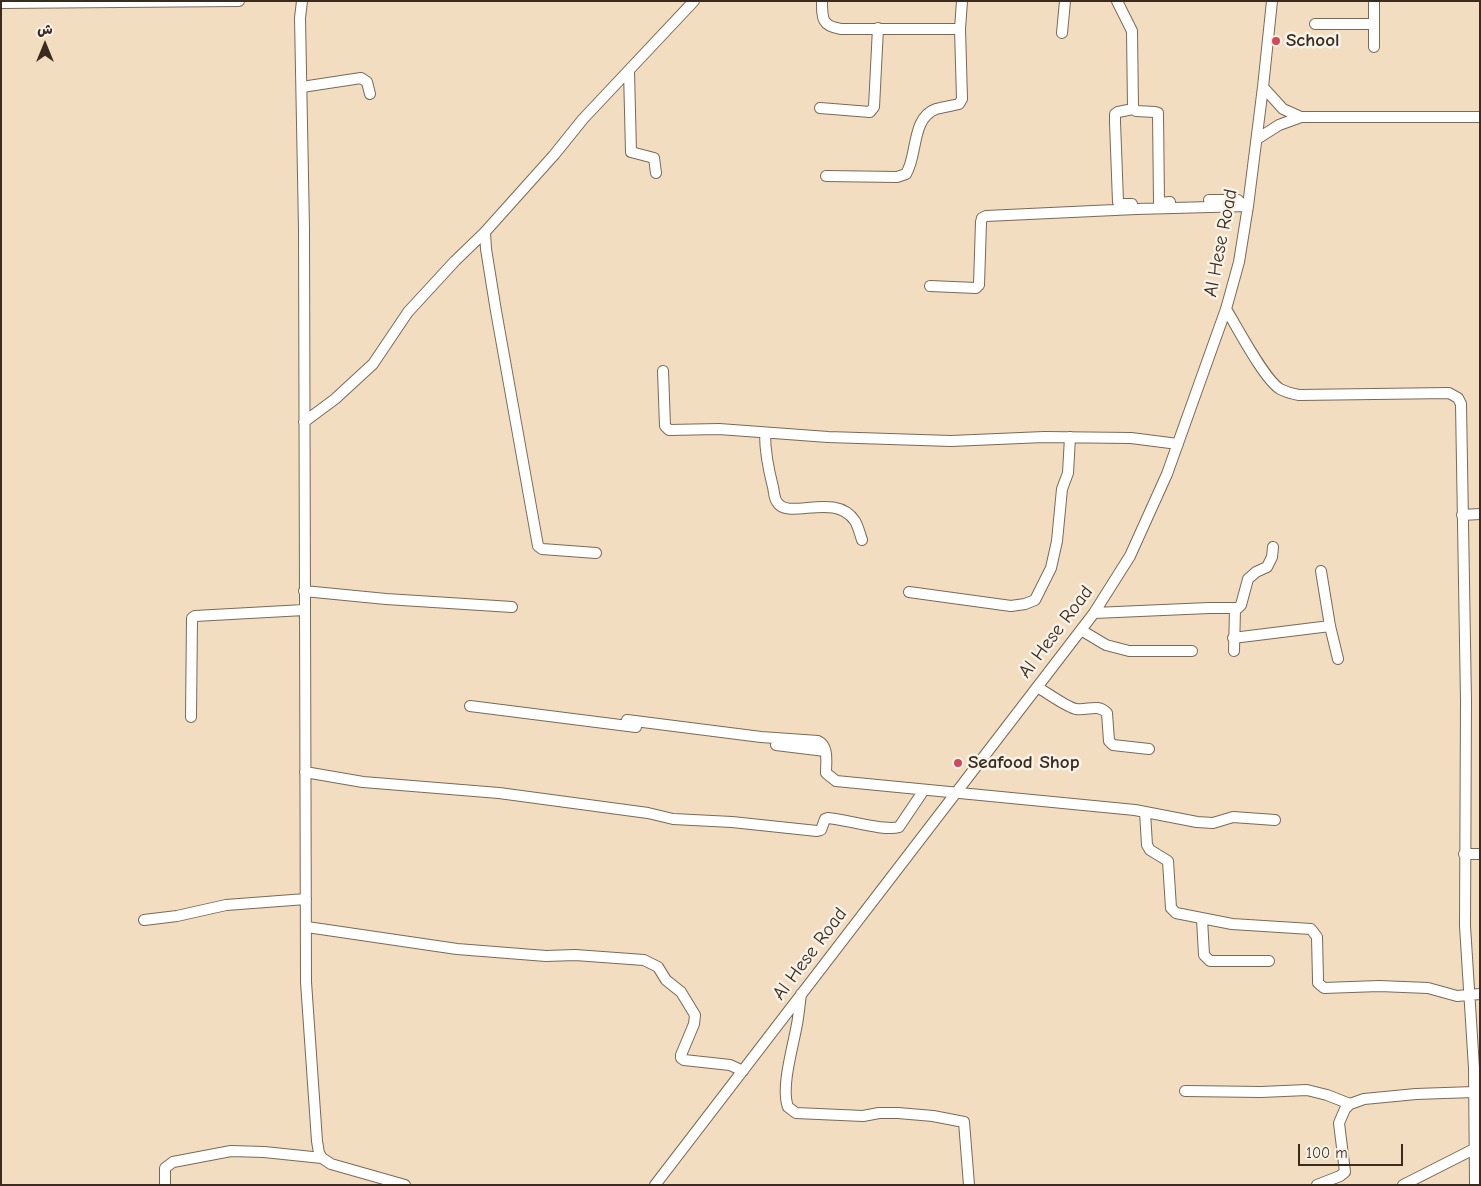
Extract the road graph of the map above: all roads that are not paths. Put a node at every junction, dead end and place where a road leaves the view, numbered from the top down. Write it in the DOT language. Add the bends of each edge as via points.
graph roads {
  1 [pos="135,1"];
  2 [pos="239,1"];
  3 [pos="302,1"];
  4 [pos="694,1"];
  5 [pos="822,1"];
  6 [pos="962,1"];
  7 [pos="1065,1"];
  8 [pos="1117,1"];
  9 [pos="1272,1"];
  10 [pos="1374,1"];
  11 [pos="1,4"];
  12 [pos="1315,24"];
  13 [pos="1374,24"];
  14 [pos="878,28"];
  15 [pos="960,29"];
  16 [pos="1062,33"];
  17 [pos="1374,47"];
  18 [pos="629,71"];
  19 [pos="302,87"];
  20 [pos="1263,87"];
  21 [pos="370,94"];
  22 [pos="820,108"];
  23 [pos="1134,109"];
  24 [pos="1301,117"];
  25 [pos="1480,117"];
  26 [pos="1257,139"];
  27 [pos="656,173"];
  28 [pos="826,176"];
  29 [pos="1159,203"];
  30 [pos="1136,206"];
  31 [pos="1245,206"];
  32 [pos="485,232"];
  33 [pos="930,286"];
  34 [pos="1226,309"];
  35 [pos="663,371"];
  36 [pos="304,422"];
  37 [pos="765,433"];
  38 [pos="1070,438"];
  39 [pos="1178,444"];
  40 [pos="1480,514"];
  41 [pos="1462,515"];
  42 [pos="862,540"];
  43 [pos="1273,547"];
  44 [pos="596,553"];
  45 [pos="1321,571"];
  46 [pos="304,591"];
  47 [pos="909,592"];
  48 [pos="512,607"];
  49 [pos="1235,609"];
  50 [pos="304,610"];
  51 [pos="1094,613"];
  52 [pos="1330,626"];
  53 [pos="1081,630"];
  54 [pos="1233,638"];
  55 [pos="1192,651"];
  56 [pos="1234,651"];
  57 [pos="1338,659"];
  58 [pos="1037,687"];
  59 [pos="470,706"];
  60 [pos="191,717"];
  61 [pos="627,720"];
  62 [pos="1149,749"];
  63 [pos="825,751"];
  64 [pos="306,772"];
  65 [pos="924,790"];
  66 [pos="955,792"];
  67 [pos="1145,812"];
  68 [pos="1275,820"];
  69 [pos="1464,854"];
  70 [pos="1480,854"];
  71 [pos="306,899"];
  72 [pos="1202,919"];
  73 [pos="144,920"];
  74 [pos="307,927"];
  75 [pos="1269,961"];
  76 [pos="801,993"];
  77 [pos="1480,994"];
  78 [pos="1468,996"];
  79 [pos="743,1071"];
  80 [pos="1185,1091"];
  81 [pos="1474,1092"];
  82 [pos="1350,1104"];
  83 [pos="1474,1149"];
  84 [pos="322,1158"];
  85 [pos="165,1185"];
  86 [pos="405,1185"];
  87 [pos="655,1185"];
  88 [pos="969,1185"];
  89 [pos="1317,1185"];
  90 [pos="1403,1185"];
  91 [pos="1474,1185"];
  1 -- 2 [label="street"];
  1 -- 11 [label="street"];
  3 -- 19 [label="street"];
  4 -- 18 [label="street"];
  5 -- 14 [label="street" via="824,22 830,27"];
  6 -- 15 [label="street"];
  7 -- 16 [label="street"];
  8 -- 23 [label="street" via="1132,30"];
  9 -- 20 [label="street, Al Hese Road"];
  10 -- 13 [label="street"];
  12 -- 13 [label="street"];
  13 -- 17 [label="street"];
  14 -- 15 [label="street"];
  14 -- 22 [label="street" via="873,111"];
  15 -- 28 [label="street" via="962,99 959,104 935,109 929,114 918,129 911,167 906,174 897,177"];
  18 -- 27 [label="street" via="632,152 654,158"];
  18 -- 32 [label="street" via="582,119"];
  19 -- 21 [label="street" via="361,78 367,82"];
  19 -- 36 [label="street"];
  20 -- 24 [label="street" via="1283,109"];
  20 -- 26 [label="street, Al Hese Road"];
  23 -- 29 [label="street" via="1158,113"];
  23 -- 30 [label="street" via="1115,114 1115,122 1118,202"];
  24 -- 25 [label="street"];
  24 -- 26 [label="street" via="1278,125"];
  26 -- 31 [label="street, Al Hese Road"];
  29 -- 30 [label="street"];
  29 -- 31 [label="street" via="1228,199 1238,200"];
  30 -- 31 [label="street"];
  30 -- 33 [label="street" via="986,216 981,222 979,285 976,288"];
  31 -- 34 [label="street, Al Hese Road" via="1240,262"];
  32 -- 36 [label="street" via="408,312 373,364"];
  32 -- 44 [label="street" via="494,302 538,546"];
  34 -- 39 [label="street, Al Hese Road"];
  34 -- 41 [label="street" via="1267,375 1280,389 1289,393 1445,393 1458,398 1461,407"];
  35 -- 37 [label="street" via="667,429"];
  36 -- 46 [label="street"];
  37 -- 38 [label="street" via="951,441"];
  37 -- 42 [label="street" via="766,458 777,502 783,507 827,506 846,512 855,522"];
  38 -- 39 [label="street" via="1131,438"];
  38 -- 47 [label="street" via="1057,541 1051,568 1035,600 1011,606"];
  39 -- 51 [label="street, Al Hese Road" via="1130,556"];
  40 -- 41 [label="street"];
  41 -- 69 [label="street" via="1466,701"];
  43 -- 49 [label="street" via="1267,567 1248,579 1241,605"];
  45 -- 52 [label="street"];
  46 -- 48 [label="street"];
  46 -- 50 [label="street"];
  49 -- 51 [label="street"];
  49 -- 54 [label="street"];
  50 -- 60 [label="street" via="192,618"];
  50 -- 64 [label="street"];
  51 -- 53 [label="street, Al Hese Road"];
  52 -- 54 [label="street"];
  52 -- 57 [label="street"];
  53 -- 55 [label="street" via="1106,645 1129,651"];
  53 -- 58 [label="street, Al Hese Road"];
  54 -- 56 [label="street"];
  58 -- 62 [label="street" via="1075,710 1090,707 1108,713 1109,741 1113,745"];
  58 -- 66 [label="street, Al Hese Road"];
  59 -- 63 [label="street"];
  61 -- 63 [label="street" via="818,741 823,743"];
  63 -- 65 [label="street" via="826,773 836,781"];
  64 -- 65 [label="street" via="363,782 518,796 673,819 817,831 828,818 898,828"];
  64 -- 71 [label="street"];
  65 -- 66 [label="street"];
  66 -- 67 [label="street"];
  66 -- 76 [label="street, Al Hese Road"];
  67 -- 68 [label="street" via="1177,820 1213,823 1233,817"];
  67 -- 72 [label="street" via="1147,845 1169,863 1172,910"];
  69 -- 70 [label="street"];
  69 -- 78 [label="street"];
  71 -- 73 [label="street" via="226,905"];
  71 -- 74 [label="street"];
  72 -- 75 [label="street" via="1204,955 1210,961"];
  72 -- 78 [label="street" via="1249,926 1311,929 1317,938 1318,983 1324,988 1428,988"];
  74 -- 79 [label="street" via="457,949 644,960 658,967 666,980 681,992 695,1015 681,1058 730,1065"];
  74 -- 84 [label="street" via="306,992 316,1128"];
  76 -- 79 [label="street, Al Hese Road"];
  76 -- 88 [label="street" via="788,1071 788,1107 796,1113 863,1116 898,1113 964,1122"];
  77 -- 78 [label="street"];
  78 -- 81 [label="street"];
  79 -- 87 [label="street, Al Hese Road"];
  80 -- 82 [label="street" via="1306,1090"];
  81 -- 82 [label="street" via="1364,1099"];
  81 -- 83 [label="street"];
  82 -- 89 [label="street" via="1339,1123 1345,1172"];
  83 -- 90 [label="street"];
  83 -- 91 [label="street"];
  84 -- 85 [label="street" via="231,1151 173,1162 165,1168"];
  84 -- 86 [label="street" via="331,1164"];
}
